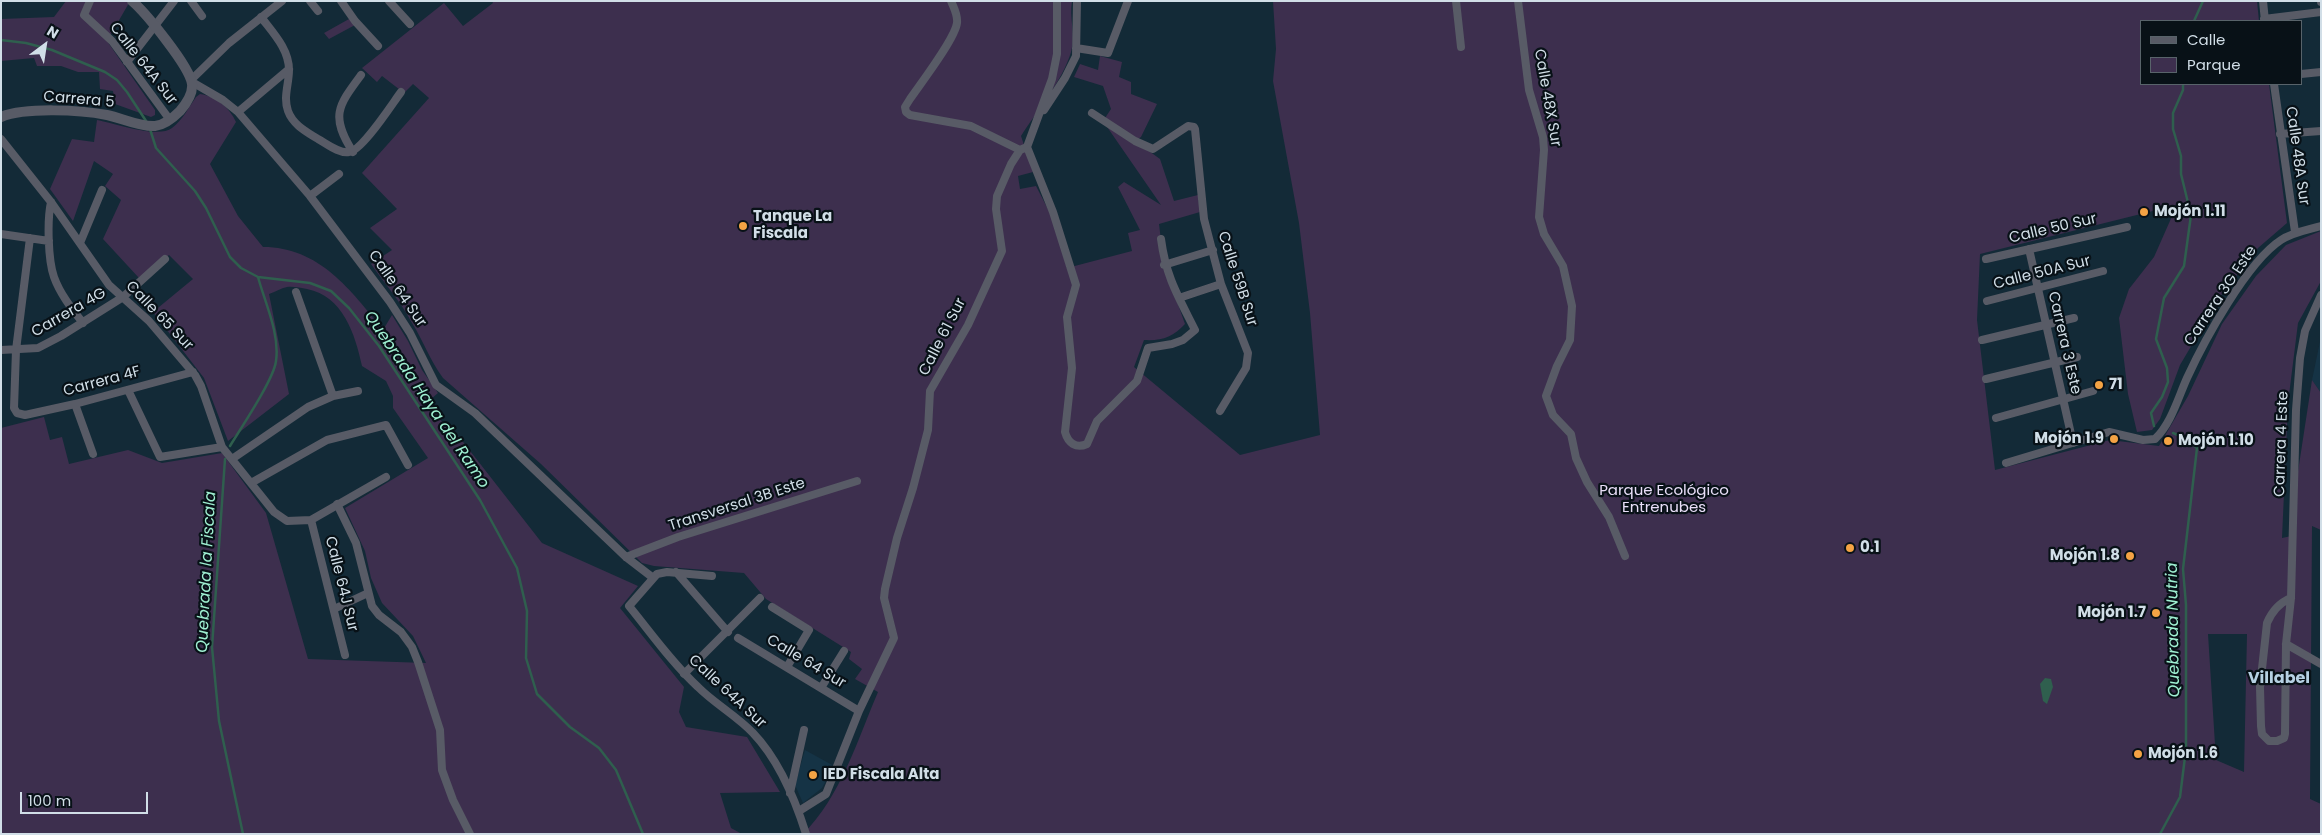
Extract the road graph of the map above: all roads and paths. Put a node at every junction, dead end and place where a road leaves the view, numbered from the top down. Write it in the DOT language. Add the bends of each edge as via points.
graph roads {
  1 [pos="90,1"];
  2 [pos="132,1"];
  3 [pos="174,1"];
  4 [pos="191,1"];
  5 [pos="282,1"];
  6 [pos="310,1"];
  7 [pos="341,1"];
  8 [pos="389,1"];
  9 [pos="951,1"];
  10 [pos="1057,1"];
  11 [pos="1077,1"];
  12 [pos="1128,1"];
  13 [pos="1456,1"];
  14 [pos="1518,1"];
  15 [pos="2263,1"];
  16 [pos="318,11"];
  17 [pos="2321,12"];
  18 [pos="202,16"];
  19 [pos="261,17"];
  20 [pos="2265,20"];
  21 [pos="410,24"];
  22 [pos="154,26"];
  23 [pos="378,46"];
  24 [pos="1461,47"];
  25 [pos="1076,48"];
  26 [pos="127,62"];
  27 [pos="289,69"];
  28 [pos="2321,72"];
  29 [pos="2302,74"];
  30 [pos="361,75"];
  31 [pos="192,81"];
  32 [pos="2274,85"];
  33 [pos="401,92"];
  34 [pos="238,112"];
  35 [pos="1092,113"];
  36 [pos="1,117"];
  37 [pos="170,120"];
  38 [pos="1037,120"];
  39 [pos="2321,131"];
  40 [pos="2280,134"];
  41 [pos="1,139"];
  42 [pos="1024,149"];
  43 [pos="352,152"];
  44 [pos="339,174"];
  45 [pos="102,190"];
  46 [pos="310,196"];
  47 [pos="51,202"];
  48 [pos="2321,226"];
  49 [pos="2127,227"];
  50 [pos="2294,232"];
  51 [pos="1,234"];
  52 [pos="30,238"];
  53 [pos="1161,239"];
  54 [pos="50,241"];
  55 [pos="80,243"];
  56 [pos="2029,249"];
  57 [pos="1213,250"];
  58 [pos="165,259"];
  59 [pos="1986,259"];
  60 [pos="1164,265"];
  61 [pos="2103,272"];
  62 [pos="1221,284"];
  63 [pos="2038,288"];
  64 [pos="296,292"];
  65 [pos="2321,295"];
  66 [pos="124,297"];
  67 [pos="1179,298"];
  68 [pos="1987,301"];
  69 [pos="2074,318"];
  70 [pos="83,323"];
  71 [pos="2046,324"];
  72 [pos="1982,340"];
  73 [pos="1,350"];
  74 [pos="16,350"];
  75 [pos="2077,357"];
  76 [pos="2054,362"];
  77 [pos="193,372"];
  78 [pos="1986,379"];
  79 [pos="128,390"];
  80 [pos="358,391"];
  81 [pos="2093,391"];
  82 [pos="333,396"];
  83 [pos="2063,399"];
  84 [pos="75,404"];
  85 [pos="1220,410"];
  86 [pos="1996,418"];
  87 [pos="2073,443"];
  88 [pos="222,447"];
  89 [pos="93,454"];
  90 [pos="232,458"];
  91 [pos="2006,463"];
  92 [pos="408,465"];
  93 [pos="386,477"];
  94 [pos="857,481"];
  95 [pos="251,483"];
  96 [pos="337,504"];
  97 [pos="311,520"];
  98 [pos="1625,556"];
  99 [pos="626,557"];
  100 [pos="676,572"];
  101 [pos="712,576"];
  102 [pos="652,577"];
  103 [pos="368,593"];
  104 [pos="760,598"];
  105 [pos="2291,598"];
  106 [pos="772,607"];
  107 [pos="334,609"];
  108 [pos="728,632"];
  109 [pos="738,638"];
  110 [pos="2286,644"];
  111 [pos="844,651"];
  112 [pos="346,655"];
  113 [pos="2321,664"];
  114 [pos="787,668"];
  115 [pos="684,674"];
  116 [pos="821,688"];
  117 [pos="859,711"];
  118 [pos="804,730"];
  119 [pos="790,792"];
  120 [pos="799,811"];
  121 [pos="470,834"];
  122 [pos="806,834"];
  1 -- 26 [label="street, Calle 64A Sur" via="84,15 107,36"];
  2 -- 22 [label="street, Calle 64 Sur"];
  3 -- 22 [label="street"];
  4 -- 18 [label="street"];
  5 -- 19 [label="street"];
  6 -- 16 [label="street"];
  7 -- 23 [label="street"];
  8 -- 21 [label="street"];
  9 -- 42 [label="street" via="957,15 953,35 905,109 910,116 971,126"];
  10 -- 38 [label="street" via="1057,54"];
  11 -- 25 [label="street"];
  12 -- 25 [label="street" via="1108,53"];
  13 -- 24 [label="street"];
  14 -- 98 [label="street, Calle 48X Sur" via="1529,90 1543,137 1539,217 1544,234 1564,266 1572,306 1570,340 1546,396 1553,415 1571,434 1576,458 1609,517"];
  15 -- 20 [label="street"];
  17 -- 20 [label="street"];
  19 -- 27 [label="street" via="283,45"];
  19 -- 31 [label="street" via="228,43"];
  22 -- 26 [label="street"];
  22 -- 31 [label="street, Calle 64 Sur"];
  25 -- 38 [label="street" via="1068,73"];
  26 -- 37 [label="street, Calle 64A Sur"];
  27 -- 34 [label="street"];
  27 -- 43 [label="street" via="286,99 290,116 301,128 331,147"];
  28 -- 29 [label="street"];
  30 -- 43 [label="street" via="339,111 343,132"];
  31 -- 34 [label="street, Calle 64 Sur"];
  31 -- 37 [label="street" via="187,101"];
  32 -- 40 [label="street, Calle 48A Sur"];
  33 -- 43 [label="street" via="362,144"];
  34 -- 46 [label="street, Calle 64 Sur"];
  35 -- 57 [label="street, Calle 59B Sur" via="1153,149 1190,126 1194,127 1204,219"];
  36 -- 37 [label="street, Carrera 5" via="35,111 97,114 149,126"];
  38 -- 42 [label="street, Calle 61 Sur"];
  39 -- 40 [label="street"];
  40 -- 50 [label="street, Calle 48A Sur"];
  41 -- 47 [label="street, Calle 65 Sur"];
  42 -- 67 [label="street" via="1053,212 1076,285 1067,317 1072,368 1065,432 1070,443 1081,446 1090,442 1097,421 1137,381 1148,348 1178,342 1195,330"];
  42 -- 117 [label="street, Calle 61 Sur" via="1006,174 995,202 1002,251 968,325 930,391 928,430 885,589 884,598 894,638"];
  44 -- 46 [label="street"];
  45 -- 55 [label="street"];
  46 -- 99 [label="street, Calle 64 Sur" via="390,302 436,385 475,414"];
  47 -- 54 [label="street" via="48,216"];
  47 -- 55 [label="street, Calle 65 Sur"];
  48 -- 50 [label="street"];
  49 -- 56 [label="street, Calle 50 Sur"];
  50 -- 87 [label="street, Carrera 3G Este" via="2270,248 2243,283 2203,343 2165,427 2155,439 2142,440 2109,432"];
  51 -- 52 [label="street"];
  52 -- 54 [label="street"];
  52 -- 74 [label="street"];
  53 -- 60 [label="street"];
  54 -- 70 [label="street" via="53,276 67,303"];
  55 -- 66 [label="street, Calle 65 Sur" via="109,285"];
  56 -- 59 [label="street, Calle 50 Sur"];
  56 -- 63 [label="street, Carrera 3 Este"];
  57 -- 60 [label="street"];
  57 -- 62 [label="street, Calle 59B Sur"];
  58 -- 66 [label="street, Carrera 4G"];
  60 -- 67 [label="street"];
  61 -- 63 [label="street, Calle 50A Sur"];
  62 -- 67 [label="street"];
  62 -- 85 [label="street, Calle 59B Sur" via="1248,353 1246,368"];
  63 -- 68 [label="street, Calle 50A Sur"];
  63 -- 71 [label="street, Carrera 3 Este"];
  64 -- 82 [label="street"];
  65 -- 105 [label="street, Carrera 4 Este" via="2305,330 2300,358"];
  66 -- 70 [label="street, Carrera 4G"];
  66 -- 77 [label="street, Calle 65 Sur"];
  69 -- 71 [label="street"];
  70 -- 74 [label="street, Carrera 4G" via="38,348"];
  71 -- 72 [label="street"];
  71 -- 76 [label="street, Carrera 3 Este"];
  73 -- 74 [label="street, Carrera 4G"];
  74 -- 84 [label="street, Carrera 4F" via="14,408 17,414"];
  75 -- 76 [label="street"];
  76 -- 78 [label="street"];
  76 -- 83 [label="street, Carrera 3 Este"];
  77 -- 79 [label="street, Carrera 4F"];
  77 -- 88 [label="street, Calle 65 Sur"];
  79 -- 84 [label="street, Carrera 4F"];
  79 -- 88 [label="street" via="160,457"];
  80 -- 82 [label="street"];
  81 -- 83 [label="street"];
  82 -- 90 [label="street" via="308,407"];
  83 -- 86 [label="street"];
  83 -- 87 [label="street, Carrera 3 Este"];
  84 -- 89 [label="street"];
  87 -- 91 [label="street"];
  88 -- 90 [label="street, Calle 65 Sur"];
  90 -- 95 [label="street, Calle 65 Sur"];
  92 -- 95 [label="street" via="386,425 327,440"];
  93 -- 96 [label="street"];
  94 -- 99 [label="street, Transversal 3B Este" via="678,537"];
  95 -- 97 [label="street, Calle 65 Sur" via="274,512 283,518 292,522"];
  96 -- 97 [label="street"];
  96 -- 103 [label="street" via="356,542"];
  97 -- 107 [label="street, Calle 64J Sur"];
  99 -- 102 [label="street, Calle 64 Sur"];
  100 -- 101 [label="street"];
  100 -- 102 [label="street"];
  100 -- 108 [label="street"];
  102 -- 115 [label="street, Calle 64A Sur" via="628,606"];
  103 -- 107 [label="street"];
  103 -- 121 [label="street" via="379,615 401,632 412,647 440,730 442,770"];
  104 -- 108 [label="street"];
  105 -- 110 [label="street, Carrera 4 Este"];
  105 -- 110 [label="street, Carrera 4 Este" via="2278,606 2267,623 2260,687 2262,734 2269,741 2284,738 2285,734"];
  106 -- 114 [label="street" via="809,630"];
  107 -- 112 [label="street, Calle 64J Sur"];
  108 -- 115 [label="street"];
  109 -- 114 [label="street, Calle 64 Sur"];
  110 -- 113 [label="street"];
  111 -- 116 [label="street"];
  114 -- 116 [label="street, Calle 64 Sur"];
  115 -- 119 [label="street, Calle 64A Sur" via="754,733"];
  116 -- 117 [label="street, Calle 64 Sur"];
  117 -- 120 [label="street" via="826,794"];
  118 -- 119 [label="street"];
  119 -- 120 [label="street, Calle 64A Sur"];
  120 -- 122 [label="street, Calle 64A Sur"];
}
